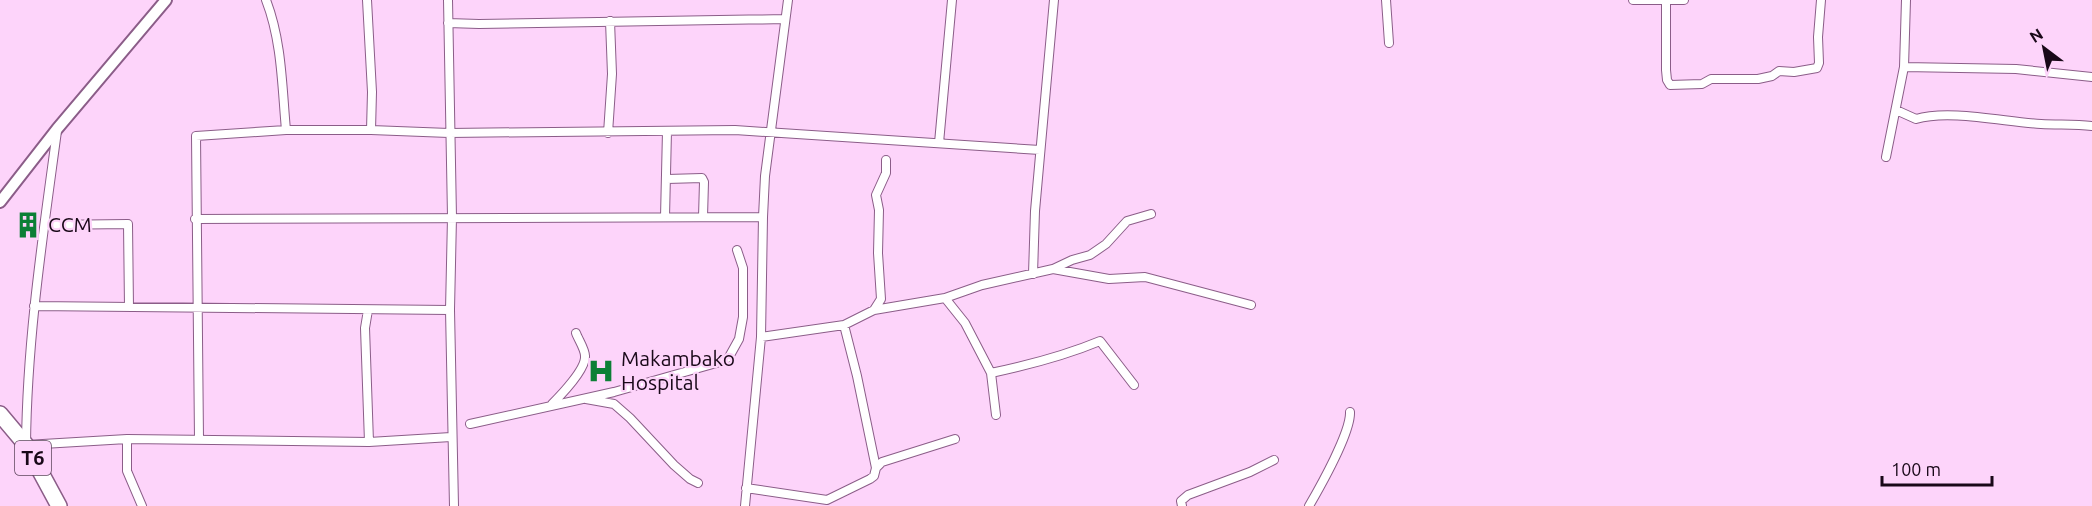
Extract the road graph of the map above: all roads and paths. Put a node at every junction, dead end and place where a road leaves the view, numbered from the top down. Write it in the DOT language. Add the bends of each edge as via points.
graph roads {
  1 [pos="166,0"];
  2 [pos="266,0"];
  3 [pos="367,0"];
  4 [pos="448,0"];
  5 [pos="788,0"];
  6 [pos="952,0"];
  7 [pos="1054,0"];
  8 [pos="1386,0"];
  9 [pos="1633,0"];
  10 [pos="1684,0"];
  11 [pos="1821,0"];
  12 [pos="1906,0"];
  13 [pos="1666,1"];
  14 [pos="785,19"];
  15 [pos="610,21"];
  16 [pos="447,23"];
  17 [pos="1389,42"];
  18 [pos="1904,67"];
  19 [pos="2092,77"];
  20 [pos="1896,110"];
  21 [pos="2092,126"];
  22 [pos="57,129"];
  23 [pos="371,129"];
  24 [pos="286,130"];
  25 [pos="436,130"];
  26 [pos="667,131"];
  27 [pos="608,132"];
  28 [pos="771,132"];
  29 [pos="449,133"];
  30 [pos="246,137"];
  31 [pos="939,143"];
  32 [pos="1040,150"];
  33 [pos="1886,157"];
  34 [pos="886,160"];
  35 [pos="667,179"];
  36 [pos="0,202"];
  37 [pos="1151,214"];
  38 [pos="452,217"];
  39 [pos="665,217"];
  40 [pos="703,217"];
  41 [pos="763,217"];
  42 [pos="195,219"];
  43 [pos="45,225"];
  44 [pos="736,250"];
  45 [pos="1053,269"];
  46 [pos="1034,274"];
  47 [pos="945,298"];
  48 [pos="1251,305"];
  49 [pos="34,306"];
  50 [pos="129,307"];
  51 [pos="196,308"];
  52 [pos="368,310"];
  53 [pos="450,310"];
  54 [pos="874,310"];
  55 [pos="844,325"];
  56 [pos="576,333"];
  57 [pos="761,337"];
  58 [pos="991,373"];
  59 [pos="1134,385"];
  60 [pos="582,398"];
  61 [pos="551,406"];
  62 [pos="1350,412"];
  63 [pos="0,414"];
  64 [pos="996,415"];
  65 [pos="470,424"];
  66 [pos="451,437"];
  67 [pos="127,439"];
  68 [pos="199,439"];
  69 [pos="955,439"];
  70 [pos="369,442"];
  71 [pos="26,445"];
  72 [pos="1274,460"];
  73 [pos="876,468"];
  74 [pos="698,483"];
  75 [pos="746,488"];
  76 [pos="59,506"];
  77 [pos="142,506"];
  78 [pos="454,506"];
  79 [pos="745,506"];
  80 [pos="1182,506"];
  81 [pos="1309,506"];
  1 -- 22 [label="street"];
  2 -- 24 [label="street" via="280,61"];
  3 -- 23 [label="street"];
  4 -- 16 [label="street"];
  5 -- 14 [label="street"];
  6 -- 31 [label="street"];
  7 -- 32 [label="street"];
  8 -- 17 [label="street"];
  9 -- 13 [label="street"];
  10 -- 13 [label="street"];
  11 -- 13 [label="street" via="1817,68 1779,71 1758,79 1711,79 1702,84 1670,85 1666,81"];
  12 -- 18 [label="street"];
  14 -- 15 [label="street"];
  14 -- 28 [label="street"];
  15 -- 16 [label="street"];
  15 -- 27 [label="street"];
  16 -- 29 [label="street"];
  18 -- 19 [label="street" via="2006,68"];
  18 -- 20 [label="street"];
  20 -- 21 [label="street" via="1916,119 1962,116"];
  20 -- 33 [label="street"];
  22 -- 36 [label="street"];
  22 -- 43 [label="street"];
  23 -- 24 [label="street"];
  23 -- 25 [label="street"];
  23 -- 29 [label="street"];
  24 -- 30 [label="street"];
  24 -- 42 [label="street" via="196,136"];
  26 -- 27 [label="street"];
  26 -- 28 [label="street"];
  26 -- 35 [label="street"];
  27 -- 29 [label="street"];
  28 -- 31 [label="street"];
  28 -- 41 [label="street"];
  29 -- 38 [label="street"];
  31 -- 32 [label="street"];
  32 -- 46 [label="street"];
  34 -- 54 [label="street" via="886,173 876,195 881,299"];
  35 -- 39 [label="street"];
  35 -- 40 [label="street" via="702,178"];
  37 -- 45 [label="street" via="1127,221 1090,255"];
  38 -- 39 [label="street"];
  38 -- 42 [label="street"];
  38 -- 53 [label="street"];
  39 -- 40 [label="street"];
  40 -- 41 [label="street"];
  41 -- 57 [label="street"];
  42 -- 51 [label="street"];
  43 -- 49 [label="street"];
  43 -- 50 [label="street" via="128,224"];
  44 -- 60 [label="street" via="743,268 743,317 739,339 729,357 672,377"];
  45 -- 46 [label="street"];
  45 -- 48 [label="street" via="1109,279 1146,278"];
  46 -- 47 [label="street"];
  47 -- 54 [label="street"];
  47 -- 58 [label="street" via="965,323"];
  49 -- 50 [label="street"];
  49 -- 71 [label="street"];
  50 -- 51 [label="street"];
  51 -- 52 [label="street"];
  51 -- 68 [label="street"];
  52 -- 53 [label="street"];
  52 -- 70 [label="street" via="365,328"];
  53 -- 66 [label="street"];
  54 -- 55 [label="street"];
  55 -- 57 [label="street"];
  55 -- 73 [label="street"];
  56 -- 61 [label="street" via="585,356 582,366"];
  57 -- 75 [label="street"];
  58 -- 59 [label="street" via="1041,363 1100,341"];
  58 -- 64 [label="street"];
  60 -- 61 [label="street"];
  60 -- 74 [label="street" via="614,404 674,465"];
  61 -- 65 [label="street"];
  62 -- 81 [label="street" via="1335,458"];
  63 -- 71 [label="highway, T6"];
  66 -- 70 [label="street"];
  66 -- 78 [label="street"];
  67 -- 68 [label="street"];
  67 -- 71 [label="street"];
  67 -- 77 [label="street" via="127,471"];
  68 -- 70 [label="street"];
  69 -- 73 [label="street" via="882,462"];
  71 -- 76 [label="highway, T6"];
  72 -- 80 [label="street" via="1188,495 1181,501"];
  73 -- 75 [label="street" via="870,479 827,500"];
  75 -- 79 [label="street"];
}
